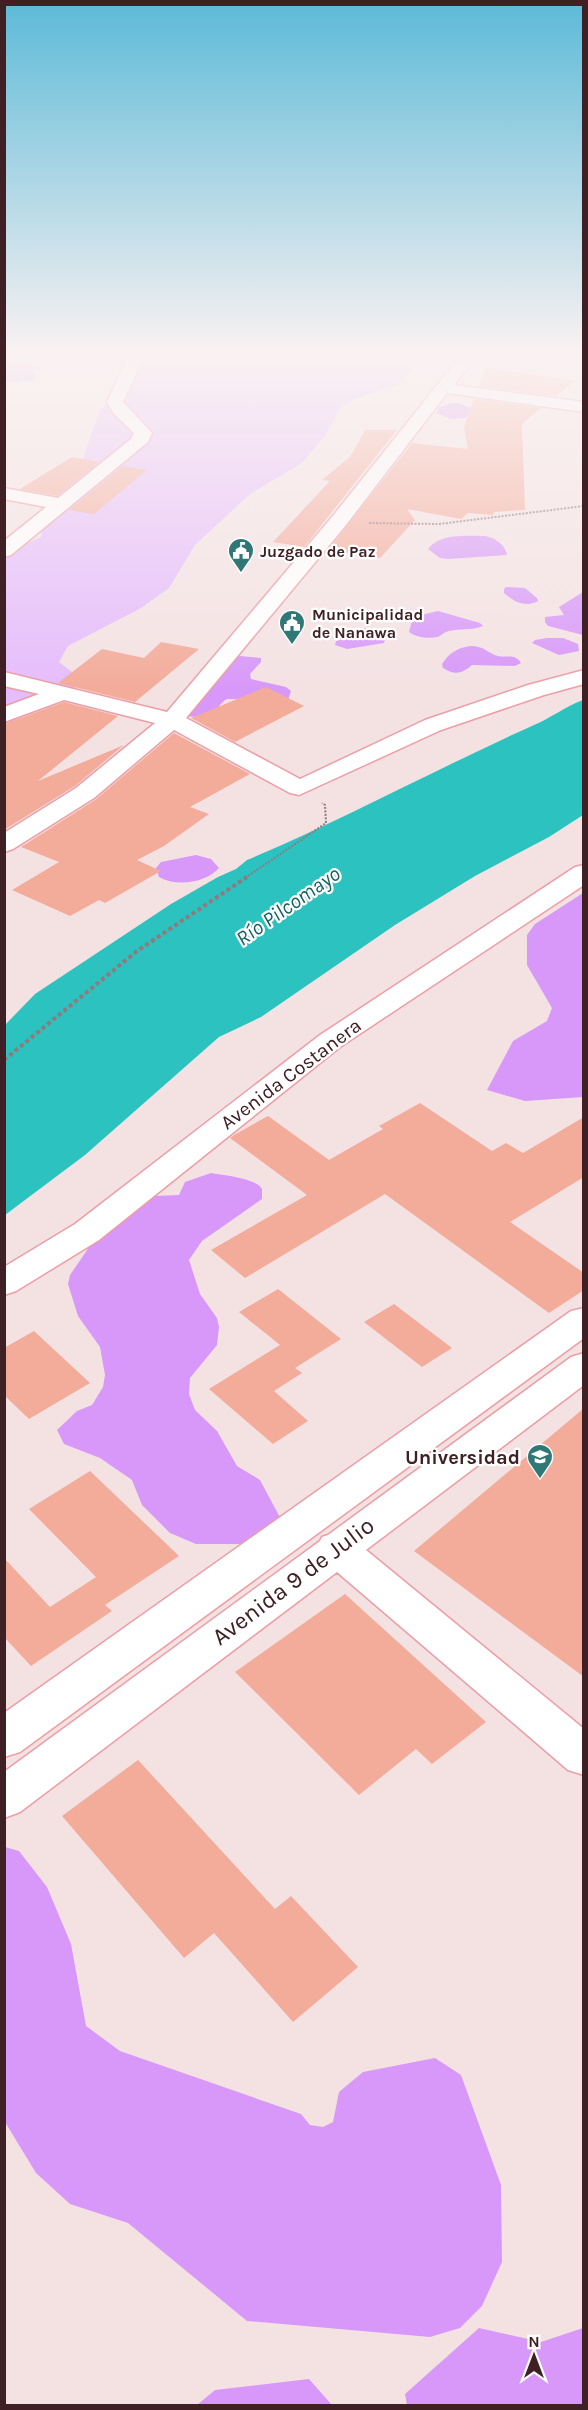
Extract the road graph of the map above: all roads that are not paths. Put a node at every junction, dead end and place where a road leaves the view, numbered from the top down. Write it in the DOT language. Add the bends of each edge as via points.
graph roads {
  1 [pos="109,466"];
  2 [pos="382,466"];
  3 [pos="4,493"];
  4 [pos="62,505"];
  5 [pos="4,551"];
  6 [pos="584,677"];
  7 [pos="4,679"];
  8 [pos="60,694"];
  9 [pos="4,715"];
  10 [pos="172,720"];
  11 [pos="4,844"];
  12 [pos="584,873"];
  13 [pos="4,1284"];
  14 [pos="584,1320"];
  15 [pos="584,1366"];
  16 [pos="512,1372"];
  17 [pos="544,1395"];
  18 [pos="336,1548"];
  19 [pos="4,1738"];
  20 [pos="584,1756"];
  21 [pos="4,1798"];
  1 -- 4 [label="street"];
  2 -- 10 [label="street"];
  3 -- 4 [label="street"];
  4 -- 5 [label="street"];
  6 -- 10 [label="street" via="433,725 300,788"];
  7 -- 8 [label="street"];
  8 -- 9 [label="street"];
  8 -- 10 [label="street"];
  10 -- 11 [label="street" via="86,793"];
  12 -- 13 [label="street, Avenida Costanera" via="330,1041 87,1232"];
  14 -- 16 [label="street, Avenida 9 de Julio"];
  15 -- 17 [label="street, Avenida 9 de Julio"];
  16 -- 17 [label="street"];
  16 -- 19 [label="street, Avenida 9 de Julio"];
  17 -- 18 [label="street, Avenida 9 de Julio"];
  18 -- 20 [label="street"];
  18 -- 21 [label="street, Avenida 9 de Julio"];
}
